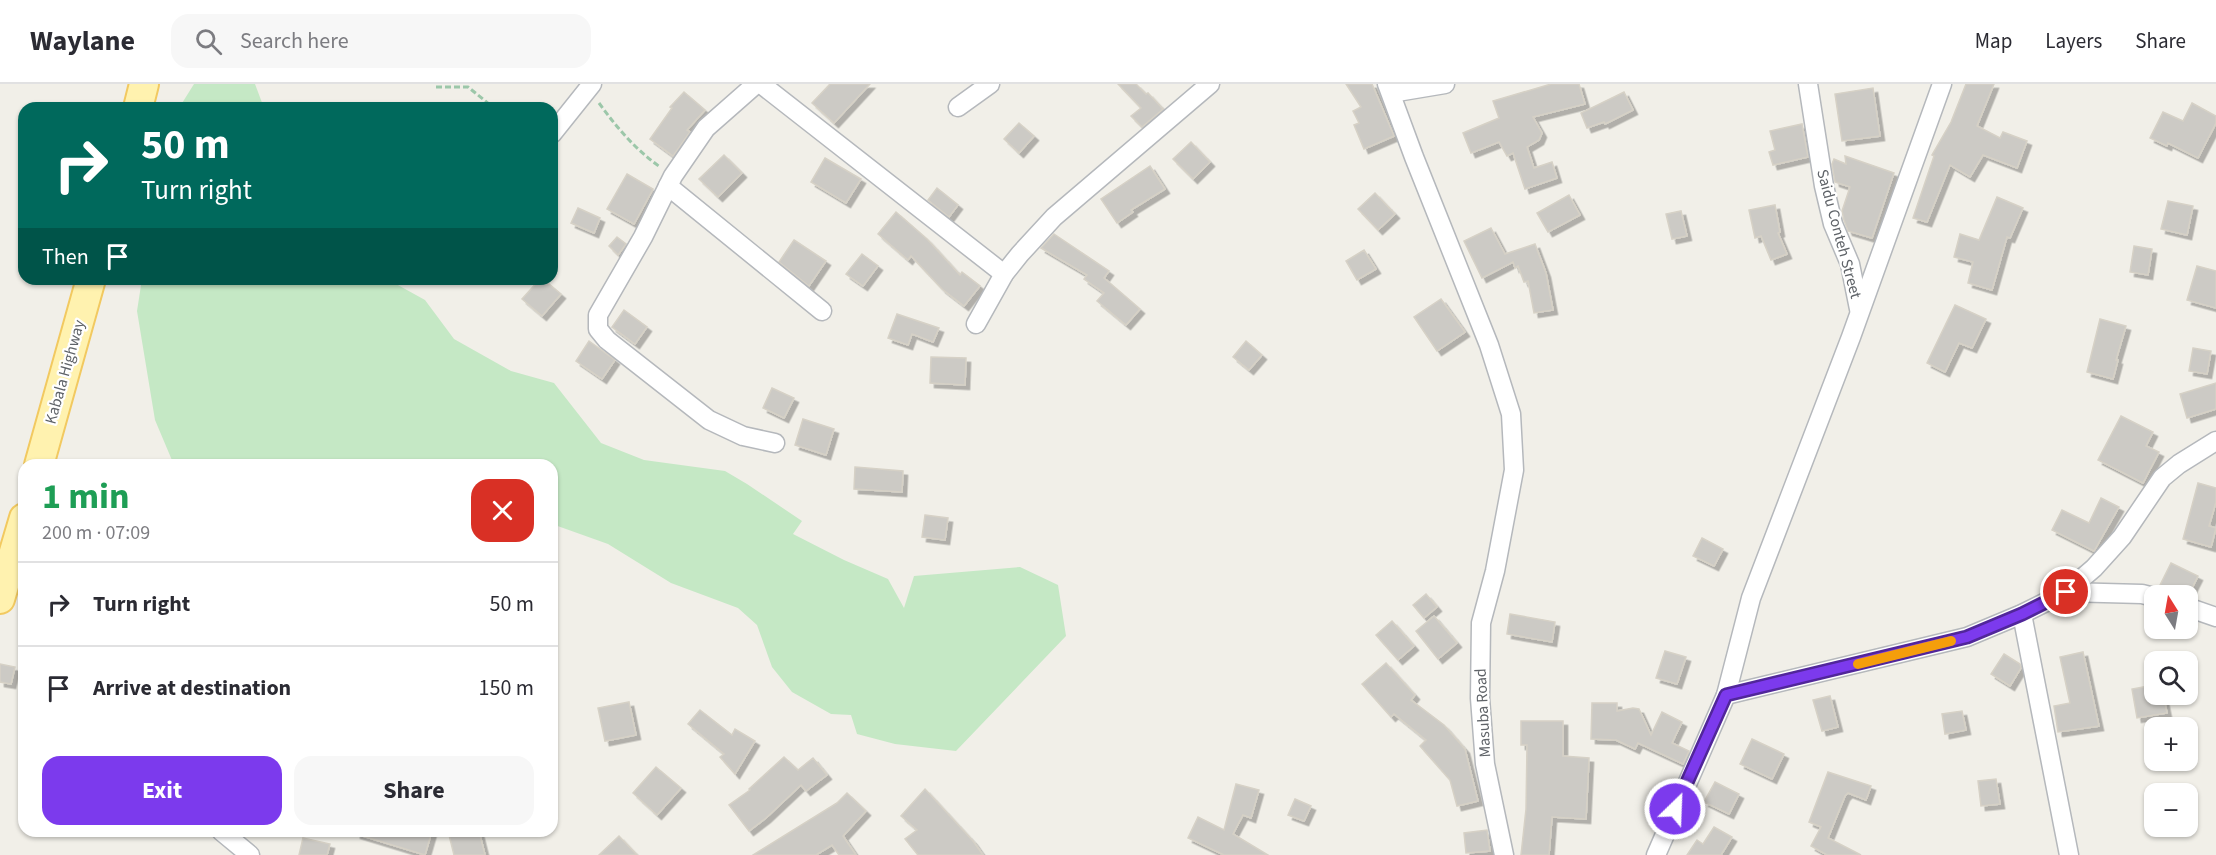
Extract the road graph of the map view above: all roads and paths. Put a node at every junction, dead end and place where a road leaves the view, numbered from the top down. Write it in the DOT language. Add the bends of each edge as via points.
graph roads {
  1 [pos="144,84"];
  2 [pos="990,84"];
  3 [pos="1210,84"];
  4 [pos="1445,84"];
  5 [pos="1808,84"];
  6 [pos="1942,84"];
  7 [pos="764,85"];
  8 [pos="436,87"];
  9 [pos="590,87"];
  10 [pos="1389,88"];
  11 [pos="140,102"];
  12 [pos="487,102"];
  13 [pos="958,107"];
  14 [pos="558,127"];
  15 [pos="670,181"];
  16 [pos="1004,274"];
  17 [pos="89,285"];
  18 [pos="822,311"];
  19 [pos="1859,313"];
  20 [pos="976,324"];
  21 [pos="2216,441"];
  22 [pos="775,443"];
  23 [pos="41,459"];
  24 [pos="18,538"];
  25 [pos="2066,592"];
  26 [pos="2144,594"];
  27 [pos="0,599"];
  28 [pos="2198,610"];
  29 [pos="2022,614"];
  30 [pos="2216,616"];
  31 [pos="1726,695"];
  32 [pos="228,837"];
  33 [pos="250,855"];
  34 [pos="1504,855"];
  35 [pos="1656,855"];
  36 [pos="2068,855"];
  1 -- 11 [label="main road"];
  2 -- 13 [label="street"];
  3 -- 16 [label="street" via="1054,217"];
  4 -- 10 [label="street"];
  5 -- 19 [label="street, Saidu Conteh Street" via="1824,186 1833,224 1850,264"];
  6 -- 19 [label="street"];
  7 -- 15 [label="street" via="706,128"];
  7 -- 16 [label="street"];
  8 -- 12 [label="path" via="468,87"];
  9 -- 14 [label="street"];
  9 -- 15 [label="path" via="610,120"];
  10 -- 34 [label="street, Masuba Road" via="1489,345 1511,414 1514,470 1481,623 1480,698 1485,764"];
  15 -- 18 [label="street"];
  15 -- 22 [label="street" via="598,315 598,329 709,420 743,436"];
  16 -- 20 [label="street"];
  17 -- 23 [label="main road, Kabala Highway"];
  19 -- 31 [label="street" via="1751,598"];
  21 -- 25 [label="street" via="2162,478 2122,537"];
  24 -- 27 [label="main road"];
  25 -- 26 [label="street"];
  25 -- 29 [label="street"];
  28 -- 30 [label="street"];
  29 -- 31 [label="street" via="1967,637"];
  29 -- 36 [label="street"];
  31 -- 35 [label="street"];
  32 -- 33 [label="street"];
}
